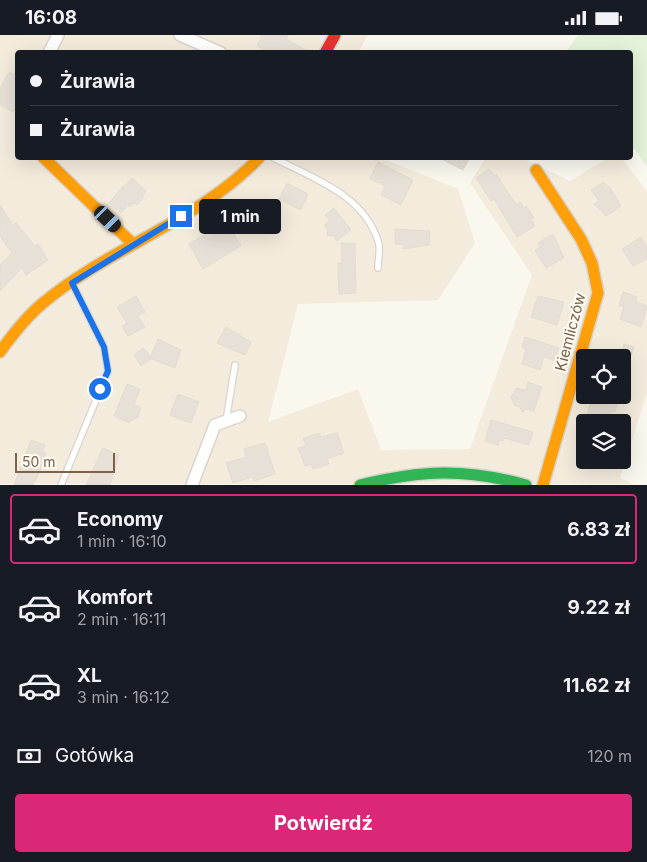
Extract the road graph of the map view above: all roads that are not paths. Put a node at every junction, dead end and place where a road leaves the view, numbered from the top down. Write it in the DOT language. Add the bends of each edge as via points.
graph roads {
  1 [pos="58,35"];
  2 [pos="180,35"];
  3 [pos="332,36"];
  4 [pos="50,50"];
  5 [pos="214,50"];
  6 [pos="325,50"];
  7 [pos="46,160"];
  8 [pos="257,160"];
  9 [pos="278,160"];
  10 [pos="536,170"];
  11 [pos="133,244"];
  12 [pos="378,268"];
  13 [pos="72,283"];
  14 [pos="4,337"];
  15 [pos="0,352"];
  16 [pos="235,365"];
  17 [pos="240,416"];
  18 [pos="221,423"];
  19 [pos="61,485"];
  20 [pos="192,485"];
  21 [pos="360,485"];
  22 [pos="526,485"];
  23 [pos="542,485"];
  1 -- 4 [label="street"];
  2 -- 5 [label="street"];
  3 -- 6 [label="street"];
  7 -- 11 [label="street"];
  8 -- 11 [label="street" via="213,198"];
  9 -- 12 [label="lane" via="344,193 369,221 379,242"];
  10 -- 23 [label="street, Kiemliczów" via="581,239 592,263 598,293"];
  11 -- 13 [label="street"];
  13 -- 14 [label="street"];
  13 -- 19 [label="lane" via="104,347 108,371"];
  14 -- 15 [label="street"];
  16 -- 18 [label="lane"];
  17 -- 18 [label="street"];
  18 -- 20 [label="street"];
  21 -- 22 [label="street" via="398,475 447,469"];
}
